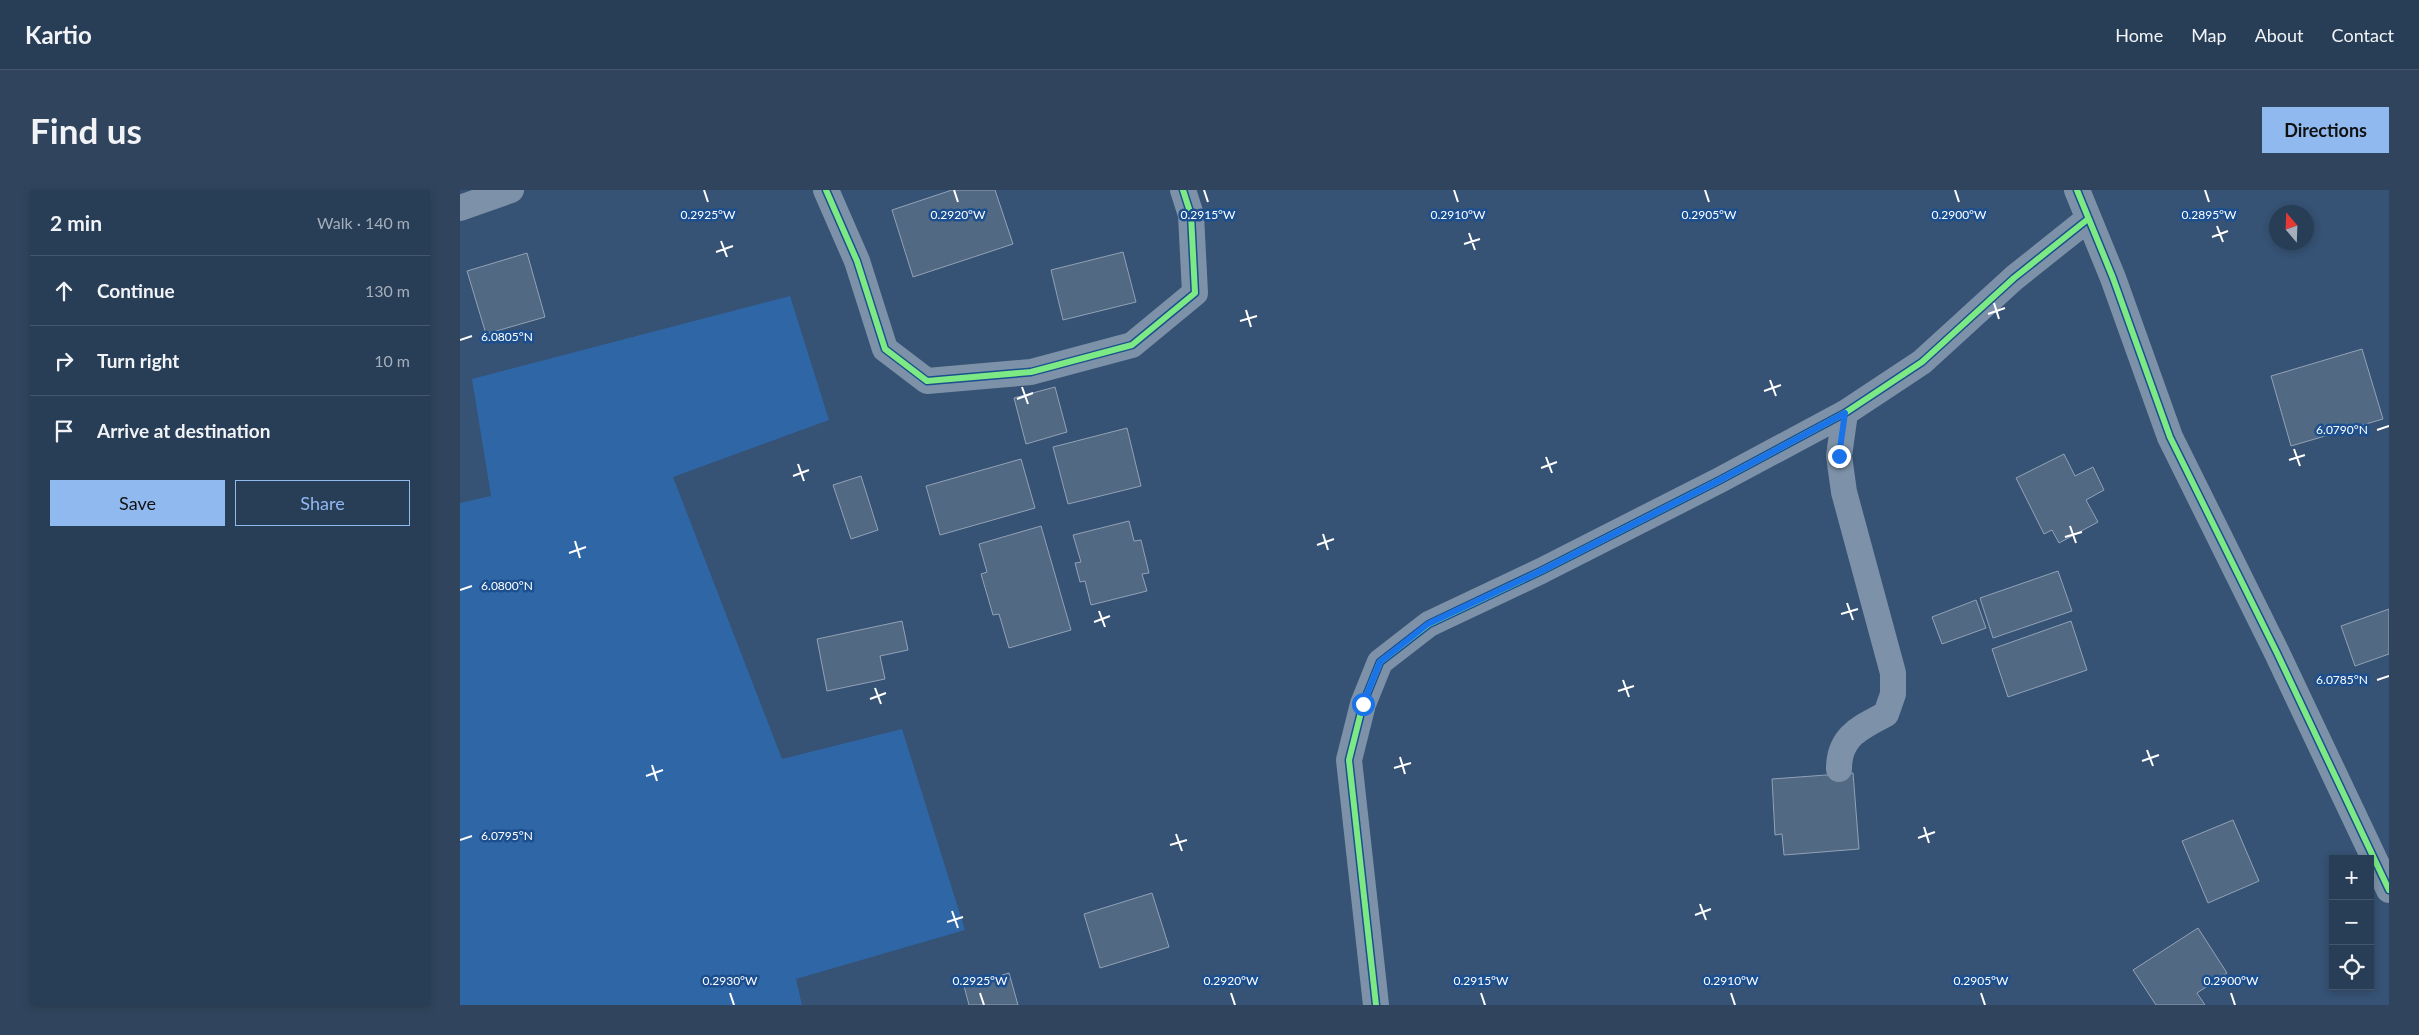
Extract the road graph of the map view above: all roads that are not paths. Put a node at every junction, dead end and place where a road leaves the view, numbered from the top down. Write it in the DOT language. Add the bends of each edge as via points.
graph roads {
  1 [pos="510,190"];
  2 [pos="826,190"];
  3 [pos="1183,190"];
  4 [pos="2077,190"];
  5 [pos="460,208"];
  6 [pos="2088,219"];
  7 [pos="1845,413"];
  8 [pos="1839,769"];
  9 [pos="2389,890"];
  10 [pos="1376,1005"];
  1 -- 5 [label="street"];
  2 -- 3 [label="street" via="857,262 885,349 927,381 1031,372 1132,345 1194,293 1191,216"];
  4 -- 6 [label="street"];
  6 -- 7 [label="street" via="2014,278 1922,362"];
  6 -- 9 [label="street" via="2113,278 2170,437"];
  7 -- 8 [label="street" via="1839,456 1844,492 1893,673 1893,694 1886,714 1854,731 1839,754"];
  7 -- 10 [label="street" via="1541,571 1428,624 1380,662 1363,704 1349,760"];
}
